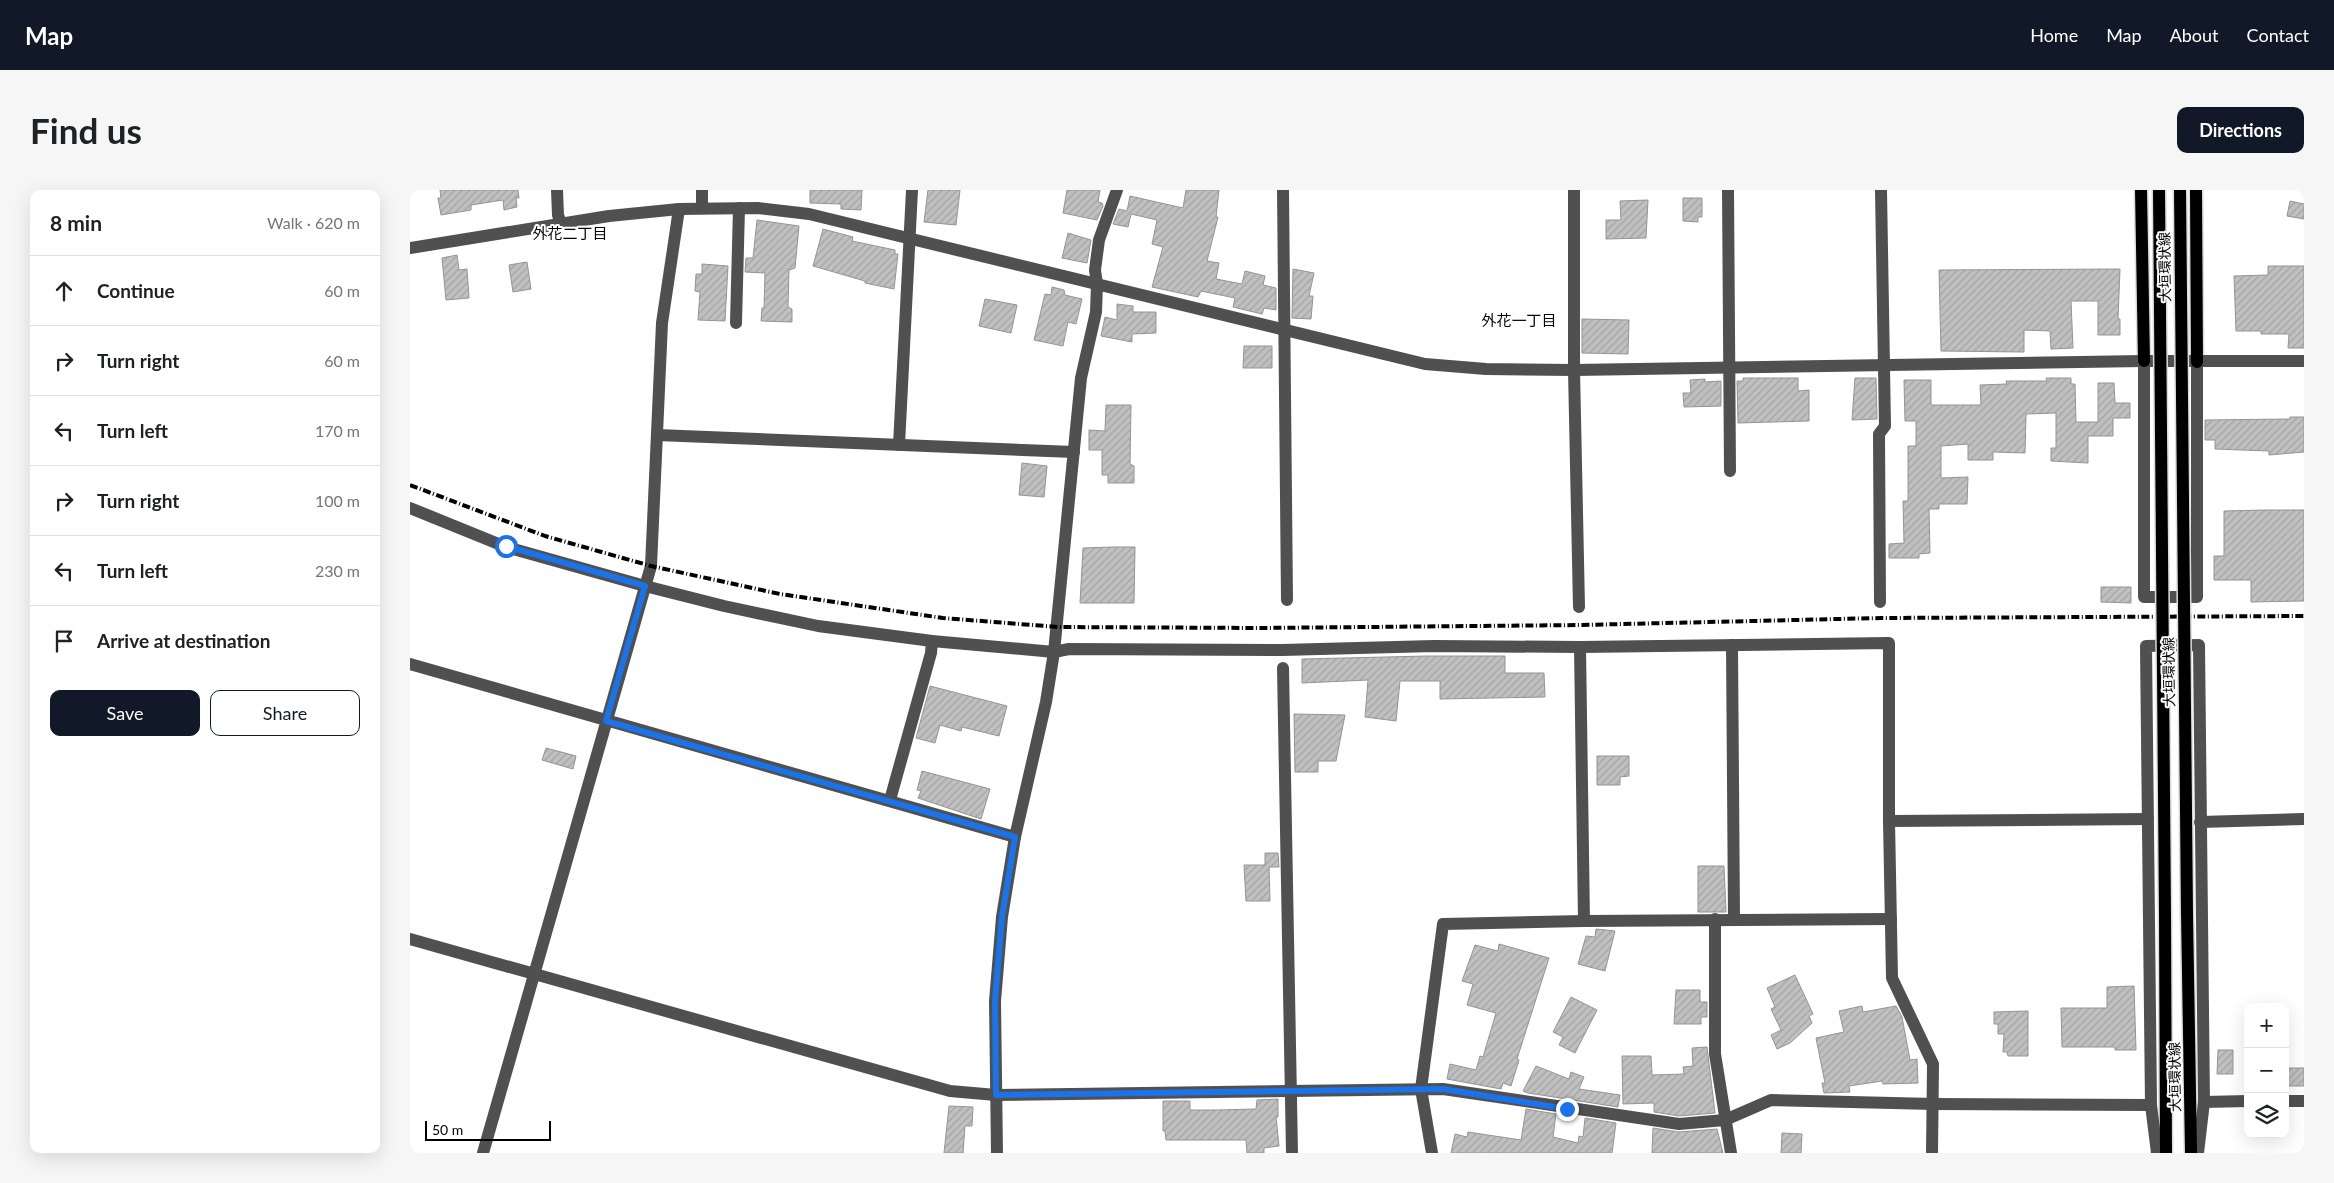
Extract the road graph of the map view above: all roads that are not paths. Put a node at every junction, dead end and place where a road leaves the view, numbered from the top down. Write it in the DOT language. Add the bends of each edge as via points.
graph roads {
  1 [pos="558,190"];
  2 [pos="702,190"];
  3 [pos="912,190"];
  4 [pos="1116,190"];
  5 [pos="1283,190"];
  6 [pos="1574,190"];
  7 [pos="1728,190"];
  8 [pos="1880,190"];
  9 [pos="2141,190"];
  10 [pos="2159,190"];
  11 [pos="2180,190"];
  12 [pos="2196,190"];
  13 [pos="702,207"];
  14 [pos="739,208"];
  15 [pos="679,209"];
  16 [pos="561,224"];
  17 [pos="908,238"];
  18 [pos="410,248"];
  19 [pos="1097,284"];
  20 [pos="736,322"];
  21 [pos="1284,331"];
  22 [pos="2144,361"];
  23 [pos="2304,361"];
  24 [pos="2197,362"];
  25 [pos="1882,366"];
  26 [pos="1730,367"];
  27 [pos="1574,370"];
  28 [pos="657,435"];
  29 [pos="898,445"];
  30 [pos="1074,452"];
  31 [pos="1730,471"];
  32 [pos="410,508"];
  33 [pos="645,586"];
  34 [pos="1287,600"];
  35 [pos="1880,602"];
  36 [pos="1579,607"];
  37 [pos="932,641"];
  38 [pos="1732,645"];
  39 [pos="1580,647"];
  40 [pos="1054,652"];
  41 [pos="410,664"];
  42 [pos="1283,668"];
  43 [pos="606,721"];
  44 [pos="890,800"];
  45 [pos="2148,819"];
  46 [pos="2304,819"];
  47 [pos="1889,821"];
  48 [pos="2200,822"];
  49 [pos="1015,837"];
  50 [pos="1715,919"];
  51 [pos="1734,919"];
  52 [pos="1891,919"];
  53 [pos="1584,921"];
  54 [pos="410,939"];
  55 [pos="534,974"];
  56 [pos="1420,1089"];
  57 [pos="1291,1090"];
  58 [pos="996,1095"];
  59 [pos="2304,1100"];
  60 [pos="2244,1101"];
  61 [pos="2289,1101"];
  62 [pos="2204,1102"];
  63 [pos="1934,1104"];
  64 [pos="2151,1105"];
  65 [pos="1726,1120"];
  66 [pos="483,1153"];
  67 [pos="997,1153"];
  68 [pos="1292,1153"];
  69 [pos="1432,1153"];
  70 [pos="1731,1153"];
  71 [pos="1932,1153"];
  72 [pos="2156,1153"];
  73 [pos="2166,1153"];
  74 [pos="2191,1153"];
  75 [pos="2198,1153"];
  1 -- 16 [label="street"];
  2 -- 13 [label="street"];
  3 -- 17 [label="street"];
  4 -- 19 [label="street" via="1099,240 1095,270"];
  5 -- 21 [label="street"];
  6 -- 27 [label="street"];
  7 -- 26 [label="street"];
  8 -- 25 [label="street"];
  9 -- 22 [label="main road"];
  10 -- 73 [label="main road, 大垣環状線, bridge"];
  11 -- 74 [label="main road, 大垣環状線, bridge"];
  12 -- 24 [label="main road"];
  13 -- 14 [label="street"];
  13 -- 15 [label="street"];
  14 -- 17 [label="street" via="809,214"];
  14 -- 20 [label="street"];
  15 -- 16 [label="street"];
  15 -- 28 [label="street" via="662,323"];
  16 -- 18 [label="street"];
  17 -- 19 [label="street"];
  17 -- 29 [label="street"];
  19 -- 21 [label="street"];
  19 -- 30 [label="street" via="1096,312 1081,378"];
  21 -- 27 [label="street" via="1425,364 1486,369"];
  21 -- 34 [label="street"];
  22 -- 24 [label="street"];
  22 -- 24 [label="street" via="2144,597 2197,597"];
  22 -- 25 [label="street"];
  23 -- 24 [label="street"];
  25 -- 26 [label="street"];
  25 -- 35 [label="street" via="1884,426 1879,434"];
  26 -- 27 [label="street"];
  26 -- 31 [label="street"];
  27 -- 36 [label="street"];
  28 -- 29 [label="street"];
  28 -- 33 [label="street" via="651,566"];
  29 -- 30 [label="street"];
  30 -- 40 [label="street"];
  32 -- 33 [label="street" via="506,546"];
  33 -- 37 [label="street" via="818,626"];
  33 -- 43 [label="street"];
  37 -- 40 [label="street"];
  37 -- 44 [label="street"];
  38 -- 39 [label="street"];
  38 -- 47 [label="street" via="1889,643"];
  38 -- 51 [label="street"];
  39 -- 40 [label="street"];
  39 -- 53 [label="street"];
  40 -- 49 [label="street"];
  41 -- 43 [label="street"];
  42 -- 57 [label="street"];
  43 -- 44 [label="street"];
  43 -- 55 [label="street"];
  44 -- 49 [label="street"];
  45 -- 47 [label="street"];
  45 -- 48 [label="street" via="2146,646 2198,645"];
  45 -- 64 [label="street"];
  46 -- 48 [label="street"];
  47 -- 52 [label="street"];
  48 -- 62 [label="street"];
  49 -- 58 [label="street" via="1002,917 995,1001"];
  50 -- 51 [label="street"];
  50 -- 53 [label="street"];
  50 -- 65 [label="street" via="1715,1054"];
  51 -- 52 [label="street"];
  52 -- 63 [label="street" via="1892,978 1933,1064"];
  53 -- 56 [label="street" via="1443,924"];
  54 -- 55 [label="street"];
  55 -- 58 [label="street" via="950,1092"];
  55 -- 66 [label="street"];
  56 -- 57 [label="street"];
  56 -- 65 [label="street" via="1443,1089 1679,1124"];
  56 -- 69 [label="street"];
  57 -- 58 [label="street"];
  57 -- 68 [label="street"];
  58 -- 67 [label="street"];
  59 -- 61 [label="street"];
  60 -- 62 [label="street"];
  62 -- 75 [label="street"];
  63 -- 64 [label="street"];
  63 -- 65 [label="street" via="1771,1100"];
  63 -- 71 [label="street"];
  64 -- 72 [label="street"];
  65 -- 70 [label="street"];
}
